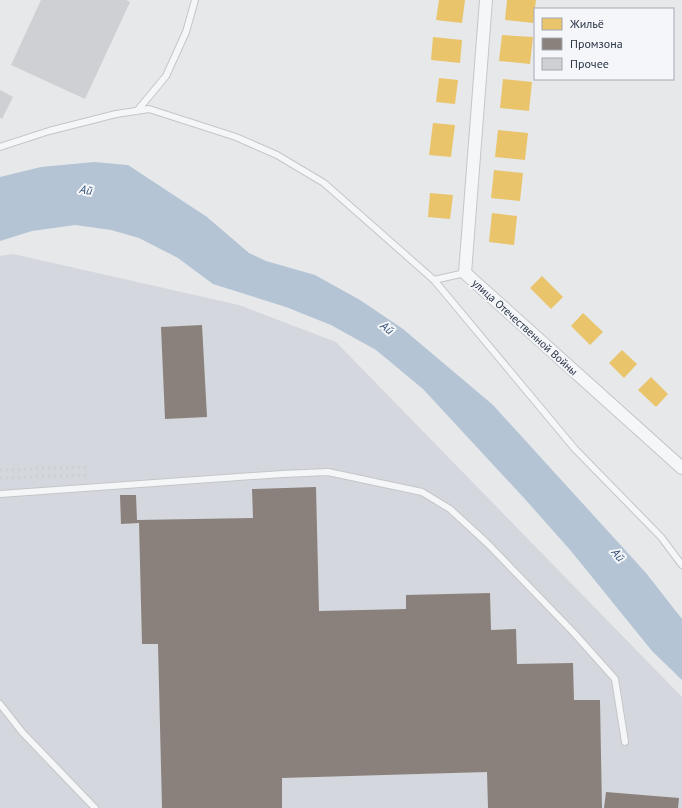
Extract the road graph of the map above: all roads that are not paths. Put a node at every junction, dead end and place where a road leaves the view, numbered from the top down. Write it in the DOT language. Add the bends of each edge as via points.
graph roads {
  1 [pos="195,0"];
  2 [pos="486,0"];
  3 [pos="137,111"];
  4 [pos="0,147"];
  5 [pos="465,273"];
  6 [pos="434,280"];
  7 [pos="682,468"];
  8 [pos="0,494"];
  9 [pos="682,565"];
  10 [pos="0,704"];
  11 [pos="625,742"];
  12 [pos="95,808"];
  1 -- 3 [label="lane" via="186,32 166,76"];
  2 -- 5 [label="street, улица Отечественной Войны"];
  3 -- 4 [label="lane" via="49,131"];
  3 -- 6 [label="lane" via="149,109 236,137 277,155 324,183"];
  5 -- 6 [label="lane"];
  5 -- 7 [label="street, улица Отечественной Войны"];
  6 -- 9 [label="lane" via="575,449 661,537"];
  8 -- 11 [label="lane" via="328,472 422,492 450,509 487,543 615,679"];
  10 -- 12 [label="lane" via="22,732"];
}
